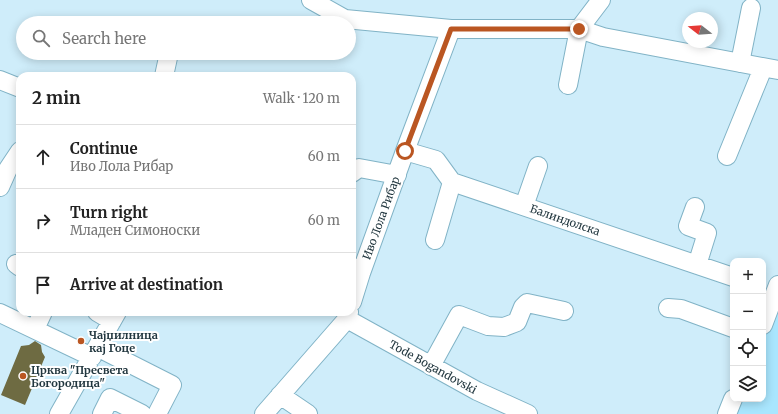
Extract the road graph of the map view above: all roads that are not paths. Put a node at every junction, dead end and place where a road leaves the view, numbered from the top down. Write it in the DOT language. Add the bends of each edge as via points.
graph roads {
  1 [pos="311,0"];
  2 [pos="601,0"];
  3 [pos="751,8"];
  4 [pos="340,16"];
  5 [pos="356,20"];
  6 [pos="451,29"];
  7 [pos="579,29"];
  8 [pos="167,60"];
  9 [pos="740,63"];
  10 [pos="770,69"];
  11 [pos="165,72"];
  12 [pos="0,80"];
  13 [pos="568,85"];
  14 [pos="16,86"];
  15 [pos="405,151"];
  16 [pos="727,156"];
  17 [pos="16,157"];
  18 [pos="538,166"];
  19 [pos="356,170"];
  20 [pos="397,176"];
  21 [pos="452,182"];
  22 [pos="0,187"];
  23 [pos="524,206"];
  24 [pos="694,207"];
  25 [pos="435,240"];
  26 [pos="697,265"];
  27 [pos="357,270"];
  28 [pos="730,276"];
  29 [pos="772,288"];
  30 [pos="668,308"];
  31 [pos="564,311"];
  32 [pos="0,313"];
  33 [pos="766,313"];
  34 [pos="41,316"];
  35 [pos="109,316"];
  36 [pos="345,316"];
  37 [pos="356,316"];
  38 [pos="730,327"];
  39 [pos="35,329"];
  40 [pos="94,352"];
  41 [pos="431,366"];
  42 [pos="280,395"];
  43 [pos="732,402"];
  44 [pos="59,414"];
  45 [pos="102,414"];
  46 [pos="142,414"];
  47 [pos="157,414"];
  48 [pos="264,414"];
  49 [pos="308,414"];
  50 [pos="528,414"];
  51 [pos="727,414"];
  1 -- 4 [label="street"];
  2 -- 7 [label="street"];
  3 -- 9 [label="street"];
  5 -- 6 [label="street"];
  6 -- 7 [label="street"];
  6 -- 15 [label="street, Иво Лола Рибар"];
  7 -- 9 [label="street" via="603,37"];
  7 -- 13 [label="street"];
  8 -- 11 [label="street"];
  9 -- 10 [label="street"];
  10 -- 16 [label="street"];
  12 -- 14 [label="street"];
  15 -- 20 [label="street, Иво Лола Рибар"];
  15 -- 21 [label="street" via="436,160"];
  17 -- 22 [label="street"];
  18 -- 23 [label="street"];
  19 -- 20 [label="street" via="359,168"];
  20 -- 27 [label="street, Иво Лола Рибар"];
  21 -- 23 [label="street, Балиндолска"];
  21 -- 25 [label="street"];
  23 -- 26 [label="street, Балиндолска"];
  24 -- 26 [label="street" via="688,226 707,233"];
  26 -- 28 [label="street, Балиндолска"];
  29 -- 33 [label="street"];
  30 -- 38 [label="street" via="681,309"];
  31 -- 41 [label="street" via="527,303 517,322 504,327 488,326 459,315"];
  32 -- 39 [label="street"];
  34 -- 39 [label="street"];
  35 -- 40 [label="street"];
  36 -- 42 [label="street"];
  37 -- 41 [label="street, Tode Bogandovski"];
  39 -- 40 [label="street"];
  40 -- 44 [label="street"];
  40 -- 47 [label="street" via="172,385"];
  41 -- 50 [label="street, Tode Bogandovski" via="477,391"];
  42 -- 48 [label="street"];
  42 -- 49 [label="street"];
  43 -- 51 [label="street"];
  45 -- 46 [label="street" via="110,398"];
}
